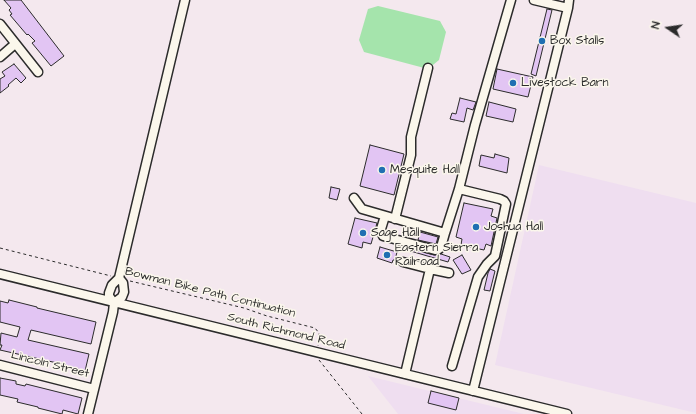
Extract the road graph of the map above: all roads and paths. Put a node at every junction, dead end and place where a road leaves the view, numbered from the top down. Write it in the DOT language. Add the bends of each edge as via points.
graph roads {
  1 [pos="185,0"];
  2 [pos="511,0"];
  3 [pos="534,0"];
  4 [pos="568,4"];
  5 [pos="0,24"];
  6 [pos="15,44"];
  7 [pos="0,57"];
  8 [pos="428,68"];
  9 [pos="38,72"];
  10 [pos="459,189"];
  11 [pos="354,198"];
  12 [pos="385,216"];
  13 [pos="395,219"];
  14 [pos="445,233"];
  15 [pos="0,248"];
  16 [pos="403,262"];
  17 [pos="430,269"];
  18 [pos="449,273"];
  19 [pos="0,274"];
  20 [pos="120,278"];
  21 [pos="114,303"];
  22 [pos="316,351"];
  23 [pos="0,365"];
  24 [pos="452,366"];
  25 [pos="405,374"];
  26 [pos="94,389"];
  27 [pos="473,391"];
  28 [pos="88,414"];
  29 [pos="362,414"];
  30 [pos="567,414"];
  1 -- 20 [label="street"];
  2 -- 10 [label="street"];
  3 -- 4 [label="street"];
  4 -- 27 [label="street"];
  5 -- 6 [label="street"];
  6 -- 7 [label="street"];
  6 -- 9 [label="street"];
  8 -- 13 [label="street"];
  10 -- 14 [label="street"];
  10 -- 24 [label="street" via="500,199 506,204 495,256 478,277"];
  11 -- 12 [label="street" via="362,209"];
  12 -- 13 [label="street"];
  12 -- 14 [label="street" via="381,229 383,236 435,250 441,247"];
  13 -- 14 [label="street"];
  15 -- 20 [label="path, Bowman Bike Path Continuation"];
  16 -- 17 [label="street"];
  17 -- 18 [label="street"];
  17 -- 25 [label="street"];
  19 -- 21 [label="street, South Richmond Road"];
  20 -- 21 [label="street" via="124,292"];
  20 -- 21 [label="street" via="109,292"];
  20 -- 22 [label="path, Bowman Bike Path Continuation" via="315,328 319,333"];
  21 -- 22 [label="street, South Richmond Road"];
  21 -- 26 [label="street"];
  22 -- 25 [label="street, South Richmond Road"];
  22 -- 29 [label="path" via="316,357"];
  23 -- 26 [label="street, Lincoln Street"];
  25 -- 27 [label="street, South Richmond Road"];
  26 -- 28 [label="street"];
  27 -- 30 [label="street, South Richmond Road"];
}
